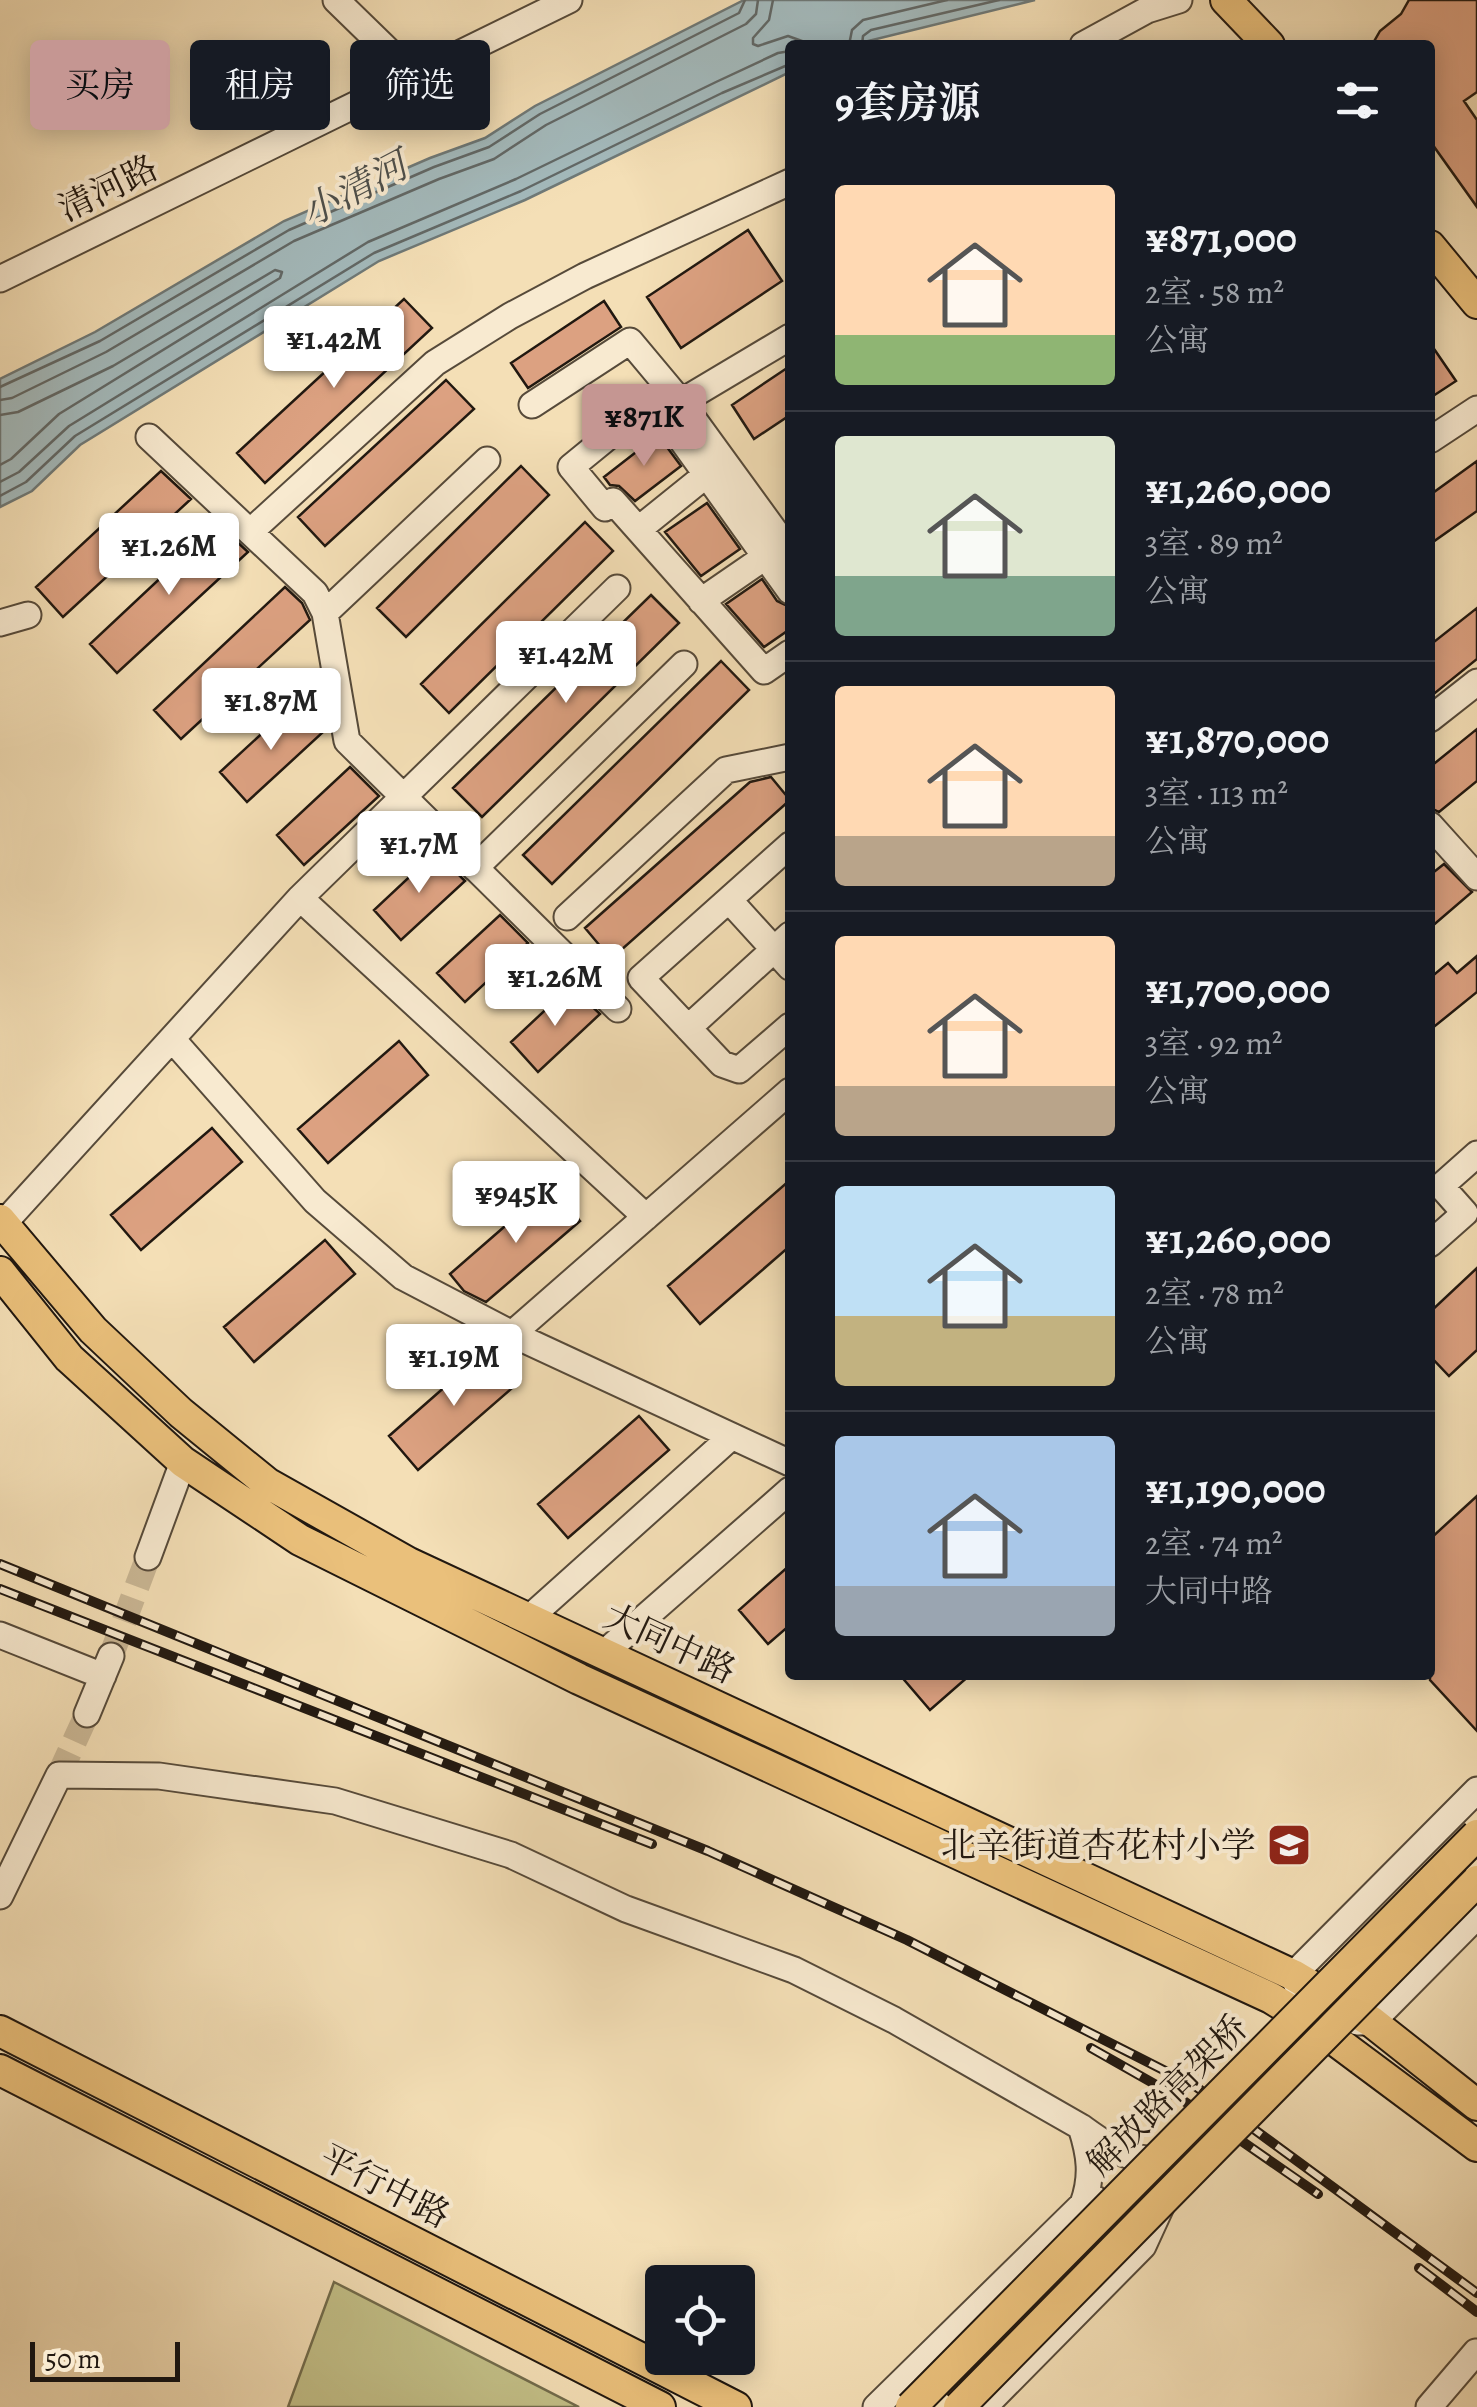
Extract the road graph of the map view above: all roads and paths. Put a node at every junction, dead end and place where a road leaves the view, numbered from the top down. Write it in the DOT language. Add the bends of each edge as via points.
graph roads {
  1 [pos="336,0"];
  2 [pos="569,0"];
  3 [pos="1179,0"];
  4 [pos="1226,0"];
  5 [pos="1255,0"];
  6 [pos="377,40"];
  7 [pos="487,40"];
  8 [pos="1092,40"];
  9 [pos="1266,40"];
  10 [pos="1269,40"];
  11 [pos="350,107"];
  12 [pos="785,184"];
  13 [pos="1435,252"];
  14 [pos="0,279"];
  15 [pos="1477,303"];
  16 [pos="785,340"];
  17 [pos="681,402"];
  18 [pos="532,406"];
  19 [pos="1477,409"];
  20 [pos="149,437"];
  21 [pos="1435,437"];
  22 [pos="487,460"];
  23 [pos="706,475"];
  24 [pos="639,530"];
  25 [pos="250,532"];
  26 [pos="778,554"];
  27 [pos="617,588"];
  28 [pos="701,601"];
  29 [pos="325,613"];
  30 [pos="28,615"];
  31 [pos="0,623"];
  32 [pos="785,656"];
  33 [pos="684,664"];
  34 [pos="1477,682"];
  35 [pos="1435,715"];
  36 [pos="785,757"];
  37 [pos="400,796"];
  38 [pos="1435,831"];
  39 [pos="785,850"];
  40 [pos="475,868"];
  41 [pos="1477,877"];
  42 [pos="300,898"];
  43 [pos="729,900"];
  44 [pos="567,916"];
  45 [pos="784,950"];
  46 [pos="618,1009"];
  47 [pos="688,1028"];
  48 [pos="785,1030"];
  49 [pos="172,1038"];
  50 [pos="785,1095"];
  51 [pos="1477,1154"];
  52 [pos="646,1217"];
  53 [pos="2,1222"];
  54 [pos="1435,1239"];
  55 [pos="0,1272"];
  56 [pos="512,1334"];
  57 [pos="731,1437"];
  58 [pos="184,1462"];
  59 [pos="785,1462"];
  60 [pos="785,1494"];
  61 [pos="148,1557"];
  62 [pos="528,1619"];
  63 [pos="0,1635"];
  64 [pos="603,1654"];
  65 [pos="86,1714"];
  66 [pos="1477,1790"];
  67 [pos="1477,1835"];
  68 [pos="1477,1881"];
  69 [pos="0,1896"];
  70 [pos="1477,1916"];
  71 [pos="1293,1975"];
  72 [pos="1312,2022"];
  73 [pos="1372,2022"];
  74 [pos="0,2031"];
  75 [pos="0,2070"];
  76 [pos="1260,2075"];
  77 [pos="1477,2104"];
  78 [pos="1081,2128"];
  79 [pos="1477,2146"];
  80 [pos="1168,2159"];
  81 [pos="1082,2204"];
  82 [pos="1476,2352"];
  83 [pos="660,2407"];
  84 [pos="736,2407"];
  85 [pos="876,2407"];
  86 [pos="911,2407"];
  87 [pos="958,2407"];
  88 [pos="984,2407"];
  89 [pos="1429,2407"];
  1 -- 6 [label="street"];
  2 -- 7 [label="street, 清河路"];
  3 -- 8 [label="street"];
  4 -- 9 [label="main road"];
  5 -- 10 [label="main road"];
  11 -- 14 [label="street, 清河路"];
  12 -- 25 [label="street" via="586,276 434,363"];
  13 -- 15 [label="main road"];
  16 -- 17 [label="street"];
  17 -- 18 [label="street" via="630,341"];
  17 -- 26 [label="street"];
  19 -- 21 [label="street"];
  20 -- 25 [label="street"];
  22 -- 29 [label="street"];
  23 -- 24 [label="street"];
  23 -- 24 [label="street" via="654,400 571,468 605,508 613,501"];
  23 -- 26 [label="street"];
  24 -- 28 [label="street"];
  25 -- 29 [label="street" via="315,594"];
  26 -- 28 [label="street"];
  27 -- 37 [label="street"];
  28 -- 32 [label="street" via="764,671"];
  29 -- 37 [label="street" via="346,742"];
  30 -- 31 [label="street"];
  33 -- 40 [label="street"];
  34 -- 35 [label="street"];
  36 -- 44 [label="street" via="726,770"];
  37 -- 40 [label="street"];
  37 -- 42 [label="street"];
  38 -- 41 [label="street"];
  39 -- 43 [label="street"];
  40 -- 46 [label="street"];
  42 -- 49 [label="street"];
  42 -- 52 [label="street"];
  43 -- 45 [label="street"];
  43 -- 47 [label="street" via="641,978"];
  45 -- 47 [label="street"];
  47 -- 48 [label="street" via="722,1064 739,1070"];
  49 -- 53 [label="street"];
  49 -- 56 [label="street" via="315,1201 360,1242 403,1277"];
  50 -- 52 [label="street"];
  51 -- 54 [label="street" via="1441,1186 1465,1212"];
  52 -- 56 [label="street"];
  53 -- 62 [label="main road, 大同中路" via="92,1330 267,1484 408,1563"];
  55 -- 58 [label="main road, 大同中路" via="69,1358"];
  56 -- 57 [label="street"];
  57 -- 59 [label="street"];
  57 -- 62 [label="street"];
  58 -- 61 [label="street"];
  58 -- 72 [label="main road, 大同中路" via="317,1549"];
  60 -- 64 [label="street"];
  62 -- 64 [label="main road, 大同中路"];
  63 -- 65 [label="street" via="107,1666"];
  64 -- 71 [label="main road, 大同中路"];
  66 -- 71 [label="street"];
  67 -- 86 [label="main road, 解放路高架桥, bridge"];
  68 -- 87 [label="main road, 解放路高架桥, bridge"];
  69 -- 78 [label="street" via="59,1775 159,1776 335,1801 510,1855 626,1909 794,1970"];
  70 -- 73 [label="street"];
  71 -- 72 [label="street"];
  71 -- 73 [label="main road, 大同中路"];
  72 -- 73 [label="street"];
  72 -- 76 [label="street"];
  72 -- 79 [label="main road, 大同中路"];
  73 -- 77 [label="main road, 大同中路"];
  74 -- 84 [label="main road, 平行中路"];
  75 -- 83 [label="main road, 平行中路"];
  78 -- 80 [label="street" via="1126,2156"];
  78 -- 81 [label="street" via="1090,2182"];
  80 -- 81 [label="street"];
  80 -- 88 [label="street" via="1187,2150 1143,2246"];
  81 -- 85 [label="street"];
  82 -- 89 [label="street"];
}
